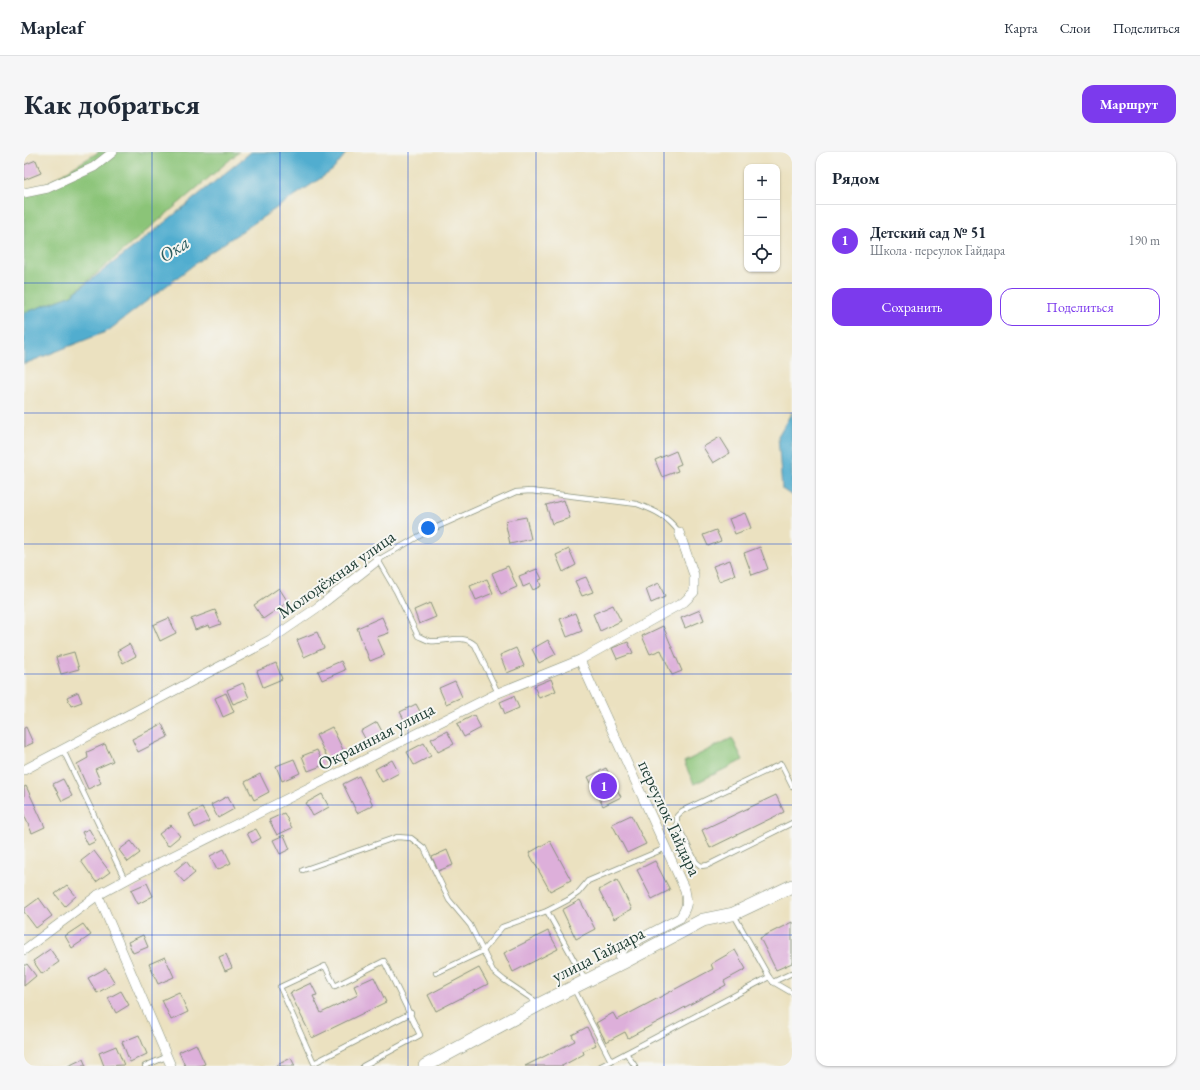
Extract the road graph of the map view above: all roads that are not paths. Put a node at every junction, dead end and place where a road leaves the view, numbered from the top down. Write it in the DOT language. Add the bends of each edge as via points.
graph roads {
  1 [pos="113,152"];
  2 [pos="24,193"];
  3 [pos="679,532"];
  4 [pos="378,560"];
  5 [pos="580,660"];
  6 [pos="498,692"];
  7 [pos="63,750"];
  8 [pos="24,770"];
  9 [pos="792,786"];
  10 [pos="792,823"];
  11 [pos="666,848"];
  12 [pos="303,870"];
  13 [pos="125,880"];
  14 [pos="792,886"];
  15 [pos="98,895"];
  16 [pos="547,911"];
  17 [pos="733,914"];
  18 [pos="24,950"];
  19 [pos="483,952"];
  20 [pos="622,963"];
  21 [pos="436,973"];
  22 [pos="792,973"];
  23 [pos="769,977"];
  24 [pos="586,981"];
  25 [pos="773,982"];
  26 [pos="573,988"];
  27 [pos="792,993"];
  28 [pos="540,1004"];
  29 [pos="410,1013"];
  30 [pos="626,1053"];
  31 [pos="166,1057"];
  32 [pos="611,1061"];
  33 [pos="145,1066"];
  34 [pos="170,1066"];
  35 [pos="363,1066"];
  36 [pos="425,1066"];
  37 [pos="601,1066"];
  38 [pos="635,1066"];
  1 -- 2 [label="street" via="88,170 48,188"];
  3 -- 4 [label="lane, Молодёжная улица" via="670,520 652,509 637,504 531,491 516,492 428,530"];
  3 -- 5 [label="street, Окраинная улица" via="694,575 694,592 684,602"];
  4 -- 6 [label="lane" via="418,636 429,641 470,640 475,645"];
  4 -- 7 [label="street, Молодёжная улица" via="318,607 270,640"];
  5 -- 6 [label="street, Окраинная улица"];
  5 -- 11 [label="street, переулок Гайдара"];
  6 -- 13 [label="street, Окраинная улица"];
  7 -- 8 [label="street, Молодёжная улица"];
  7 -- 13 [label="lane"];
  9 -- 10 [label="lane" via="781,764 682,811 677,816 677,824 696,862 701,866 708,865"];
  11 -- 16 [label="lane" via="588,881 578,893"];
  11 -- 20 [label="street, переулок Гайдара" via="685,890 685,910 680,918 626,946 620,956"];
  12 -- 19 [label="lane" via="396,837 411,838 424,848 449,900 470,925"];
  13 -- 15 [label="street, Окраинная улица"];
  14 -- 17 [label="street, улица Гайдара"];
  15 -- 18 [label="street, Окраинная улица"];
  15 -- 31 [label="street"];
  16 -- 19 [label="lane" via="502,928"];
  16 -- 24 [label="lane"];
  17 -- 20 [label="street, улица Гайдара" via="703,920"];
  17 -- 23 [label="lane"];
  19 -- 21 [label="lane"];
  19 -- 28 [label="lane" via="493,970"];
  20 -- 24 [label="street, улица Гайдара"];
  22 -- 25 [label="lane"];
  23 -- 25 [label="lane"];
  23 -- 30 [label="lane"];
  24 -- 26 [label="street, улица Гайдара"];
  25 -- 27 [label="lane"];
  26 -- 28 [label="street, улица Гайдара"];
  26 -- 32 [label="lane"];
  28 -- 36 [label="street, улица Гайдара"];
  29 -- 29 [label="lane" via="384,961 335,986 325,966 280,987 314,1063"];
  29 -- 35 [label="lane" via="420,1035"];
  30 -- 32 [label="lane"];
  30 -- 38 [label="lane"];
  31 -- 33 [label="lane"];
  31 -- 34 [label="street"];
  32 -- 37 [label="lane"];
}
